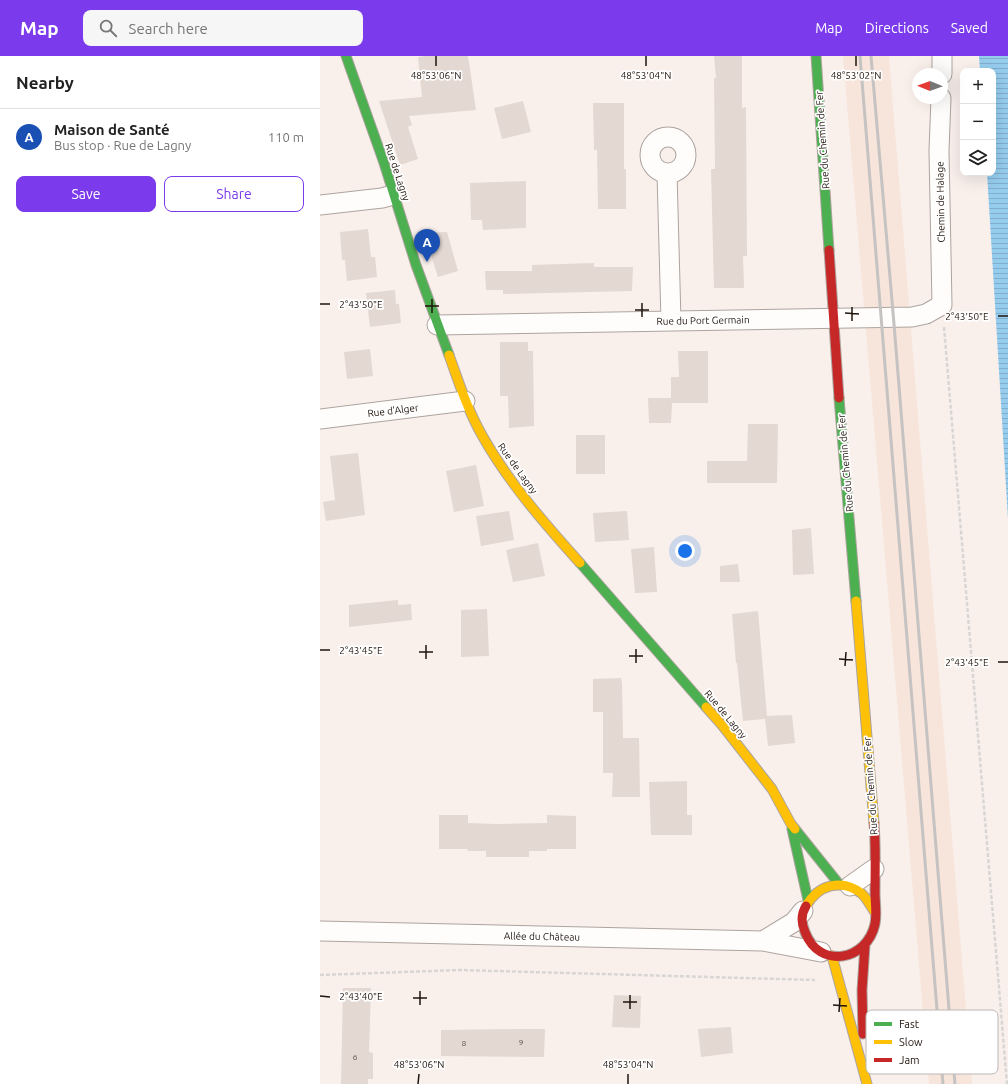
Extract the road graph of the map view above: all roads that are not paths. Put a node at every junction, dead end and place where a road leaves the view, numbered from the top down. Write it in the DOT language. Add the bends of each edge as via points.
graph roads {
  1 [pos="346,56"];
  2 [pos="816,56"];
  3 [pos="942,56"];
  4 [pos="942,68"];
  5 [pos="941,104"];
  6 [pos="667,173"];
  7 [pos="393,195"];
  8 [pos="320,204"];
  9 [pos="942,305"];
  10 [pos="833,318"];
  11 [pos="671,320"];
  12 [pos="437,325"];
  13 [pos="466,401"];
  14 [pos="320,419"];
  15 [pos="791,824"];
  16 [pos="874,869"];
  17 [pos="844,885"];
  18 [pos="806,906"];
  19 [pos="874,911"];
  20 [pos="320,931"];
  21 [pos="763,941"];
  22 [pos="865,945"];
  23 [pos="827,954"];
  24 [pos="866,1079"];
  1 -- 7 [label="street, Rue de Lagny"];
  2 -- 10 [label="street, Rue du Chemin de Fer"];
  3 -- 4 [label="street"];
  5 -- 9 [label="street, Chemin de Halage" via="939,151"];
  6 -- 11 [label="street"];
  7 -- 8 [label="street"];
  7 -- 12 [label="street, Rue de Lagny"];
  9 -- 10 [label="street, Rue du Port Germain" via="926,314 912,317"];
  10 -- 11 [label="street, Rue du Port Germain"];
  10 -- 16 [label="street, Rue du Chemin de Fer" via="874,838"];
  11 -- 12 [label="street, Rue du Port Germain"];
  12 -- 13 [label="street, Rue de Lagny"];
  13 -- 14 [label="street, Rue d'Alger"];
  13 -- 15 [label="street, Rue de Lagny" via="483,437 510,479 722,724 772,789"];
  15 -- 17 [label="street, Rue de Lagny"];
  15 -- 18 [label="street, Rue de Lagny"];
  16 -- 17 [label="street"];
  16 -- 19 [label="street, Rue du Chemin de Fer"];
  17 -- 18 [label="street" via="827,886 817,891"];
  17 -- 19 [label="street" via="861,892 869,900"];
  18 -- 21 [label="street" via="794,922"];
  18 -- 23 [label="street" via="802,923 805,935 812,945"];
  19 -- 22 [label="street" via="872,935"];
  20 -- 21 [label="street, Allée du Château"];
  21 -- 23 [label="street, Allée du Château"];
  22 -- 23 [label="street" via="856,952 844,956"];
  22 -- 24 [label="street" via="861,1008"];
  23 -- 24 [label="street"];
}
